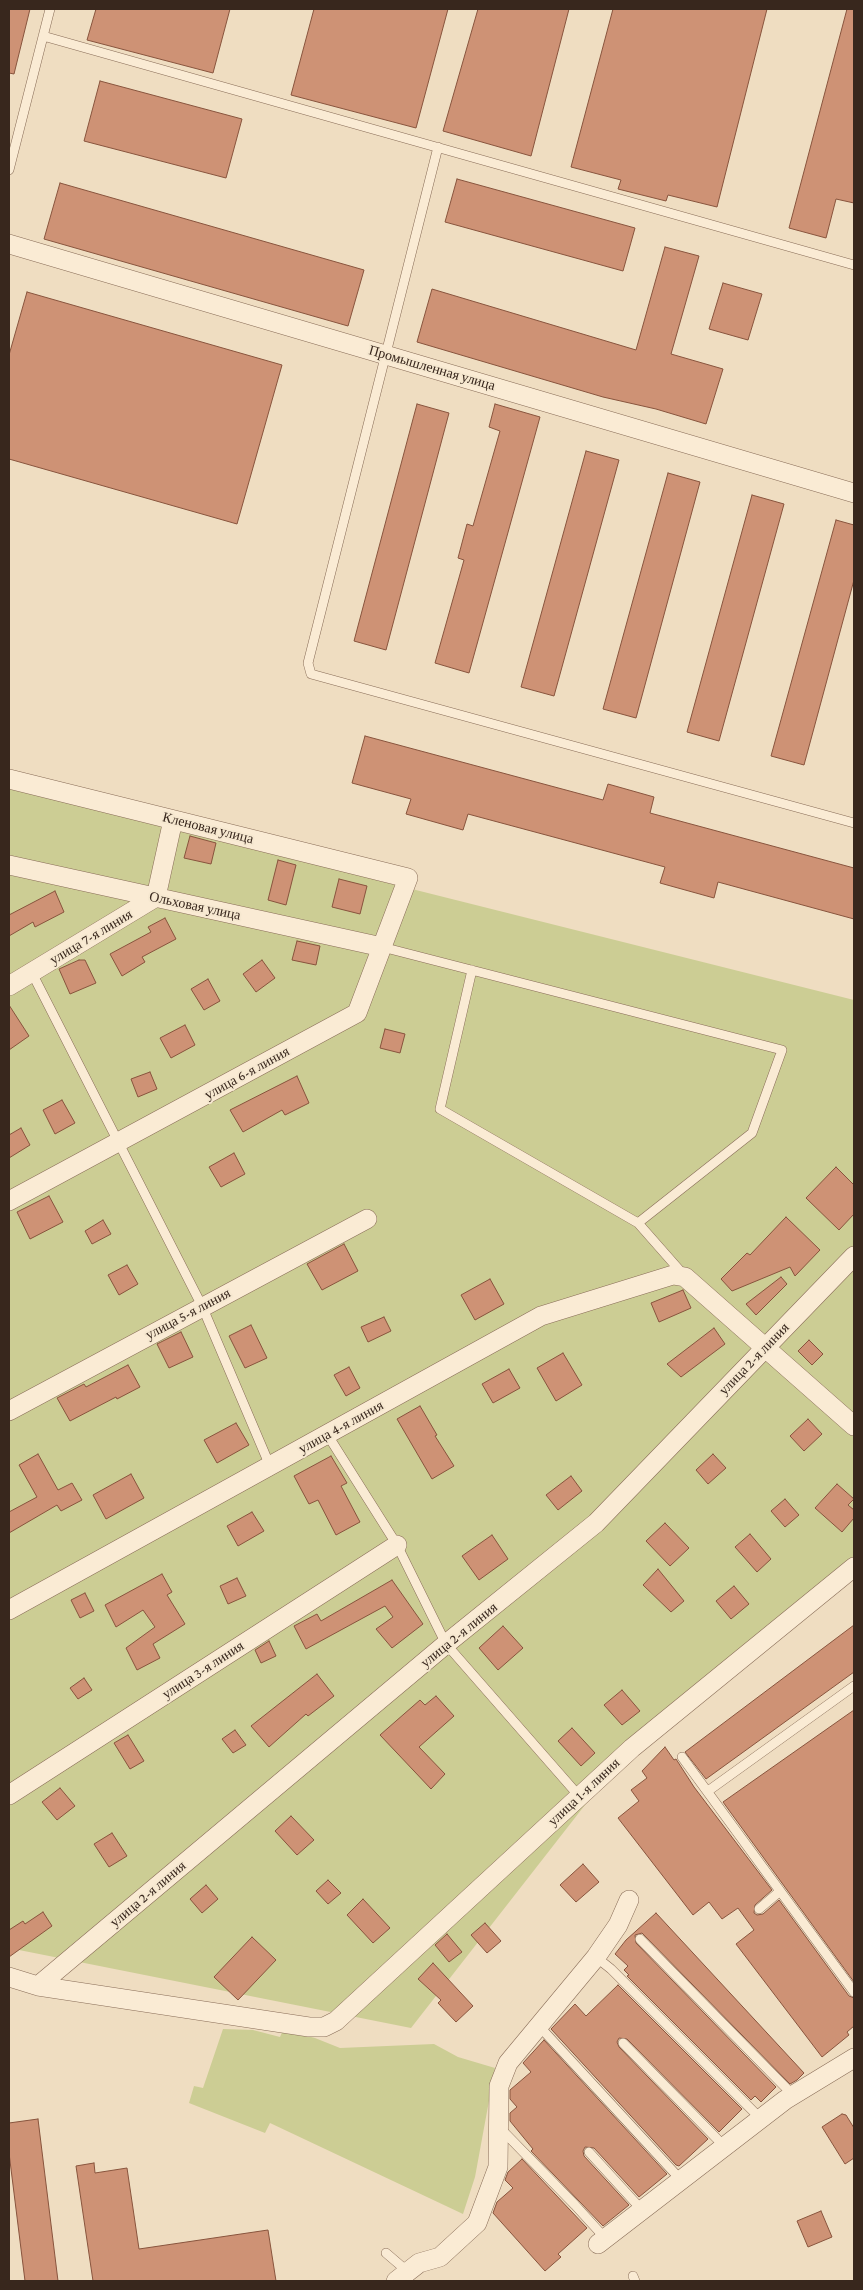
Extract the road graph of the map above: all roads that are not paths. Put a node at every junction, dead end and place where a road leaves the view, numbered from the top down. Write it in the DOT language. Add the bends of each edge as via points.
graph roads {
  1 [pos="50,9"];
  2 [pos="43,36"];
  3 [pos="438,147"];
  4 [pos="9,170"];
  5 [pos="9,244"];
  6 [pos="854,265"];
  7 [pos="385,354"];
  8 [pos="854,493"];
  9 [pos="9,779"];
  10 [pos="173,820"];
  11 [pos="854,823"];
  12 [pos="9,865"];
  13 [pos="408,878"];
  14 [pos="156,897"];
  15 [pos="382,947"];
  16 [pos="472,970"];
  17 [pos="32,973"];
  18 [pos="9,986"];
  19 [pos="119,1142"];
  20 [pos="9,1201"];
  21 [pos="368,1219"];
  22 [pos="638,1223"];
  23 [pos="854,1256"];
  24 [pos="685,1277"];
  25 [pos="202,1306"];
  26 [pos="764,1348"];
  27 [pos="9,1411"];
  28 [pos="854,1426"];
  29 [pos="328,1434"];
  30 [pos="270,1466"];
  31 [pos="397,1544"];
  32 [pos="854,1567"];
  33 [pos="9,1610"];
  34 [pos="446,1644"];
  35 [pos="854,1686"];
  36 [pos="682,1757"];
  37 [pos="708,1791"];
  38 [pos="9,1795"];
  39 [pos="580,1796"];
  40 [pos="779,1892"];
  41 [pos="629,1900"];
  42 [pos="760,1908"];
  43 [pos="640,1939"];
  44 [pos="596,1957"];
  45 [pos="9,1977"];
  46 [pos="38,1986"];
  47 [pos="854,1992"];
  48 [pos="539,2026"];
  49 [pos="623,2043"];
  50 [pos="854,2059"];
  51 [pos="793,2095"];
  52 [pos="760,2118"];
  53 [pos="498,2126"];
  54 [pos="724,2146"];
  55 [pos="589,2152"];
  56 [pos="681,2180"];
  57 [pos="642,2210"];
  58 [pos="601,2241"];
  59 [pos="386,2253"];
  60 [pos="401,2276"];
  1 -- 2 [label="lane"];
  2 -- 3 [label="lane"];
  2 -- 4 [label="lane"];
  3 -- 6 [label="lane"];
  3 -- 7 [label="lane"];
  5 -- 7 [label="street, Промышленная улица"];
  7 -- 8 [label="street, Промышленная улица"];
  7 -- 11 [label="lane" via="308,663 311,674"];
  9 -- 10 [label="street, Кленовая улица"];
  10 -- 13 [label="street, Кленовая улица"];
  10 -- 14 [label="street"];
  12 -- 14 [label="street, Ольховая улица"];
  13 -- 15 [label="street, улица 6-я линия"];
  14 -- 15 [label="street, Ольховая улица"];
  14 -- 17 [label="street, улица 7-я линия"];
  15 -- 16 [label="lane"];
  15 -- 19 [label="street, улица 6-я линия" via="357,1013"];
  16 -- 22 [label="lane" via="440,1109"];
  16 -- 22 [label="lane" via="782,1050 752,1133"];
  17 -- 18 [label="street, улица 7-я линия"];
  17 -- 19 [label="lane"];
  19 -- 20 [label="street, улица 6-я линия"];
  19 -- 25 [label="lane"];
  21 -- 25 [label="street, улица 5-я линия"];
  22 -- 24 [label="lane"];
  23 -- 26 [label="street, улица 2-я линия"];
  24 -- 26 [label="street"];
  24 -- 29 [label="street, улица 4-я линия" via="673,1275 541,1316"];
  25 -- 27 [label="street, улица 5-я линия"];
  25 -- 30 [label="lane"];
  26 -- 28 [label="street"];
  26 -- 34 [label="street, улица 2-я линия" via="596,1523"];
  29 -- 30 [label="street, улица 4-я линия"];
  29 -- 31 [label="lane"];
  30 -- 33 [label="street, улица 4-я линия"];
  31 -- 34 [label="lane"];
  31 -- 38 [label="street, улица 3-я линия"];
  32 -- 39 [label="street, улица 1-я линия" via="632,1748"];
  34 -- 39 [label="lane"];
  34 -- 46 [label="street, улица 2-я линия"];
  35 -- 37 [label="lane"];
  36 -- 37 [label="lane"];
  37 -- 40 [label="lane"];
  39 -- 46 [label="street, улица 1-я линия" via="336,2021 324,2027"];
  40 -- 42 [label="lane"];
  40 -- 47 [label="lane"];
  41 -- 44 [label="street" via="618,1926"];
  43 -- 51 [label="lane"];
  44 -- 48 [label="street"];
  44 -- 52 [label="lane"];
  45 -- 46 [label="street"];
  48 -- 53 [label="street" via="508,2064 499,2086"];
  48 -- 56 [label="lane"];
  49 -- 54 [label="lane"];
  50 -- 51 [label="street"];
  51 -- 52 [label="street"];
  52 -- 54 [label="street"];
  53 -- 58 [label="lane" via="575,2205"];
  53 -- 60 [label="street" via="498,2167 477,2223 440,2256 419,2263"];
  54 -- 56 [label="street"];
  55 -- 57 [label="lane"];
  56 -- 57 [label="street"];
  57 -- 58 [label="street"];
  59 -- 60 [label="lane"];
}
